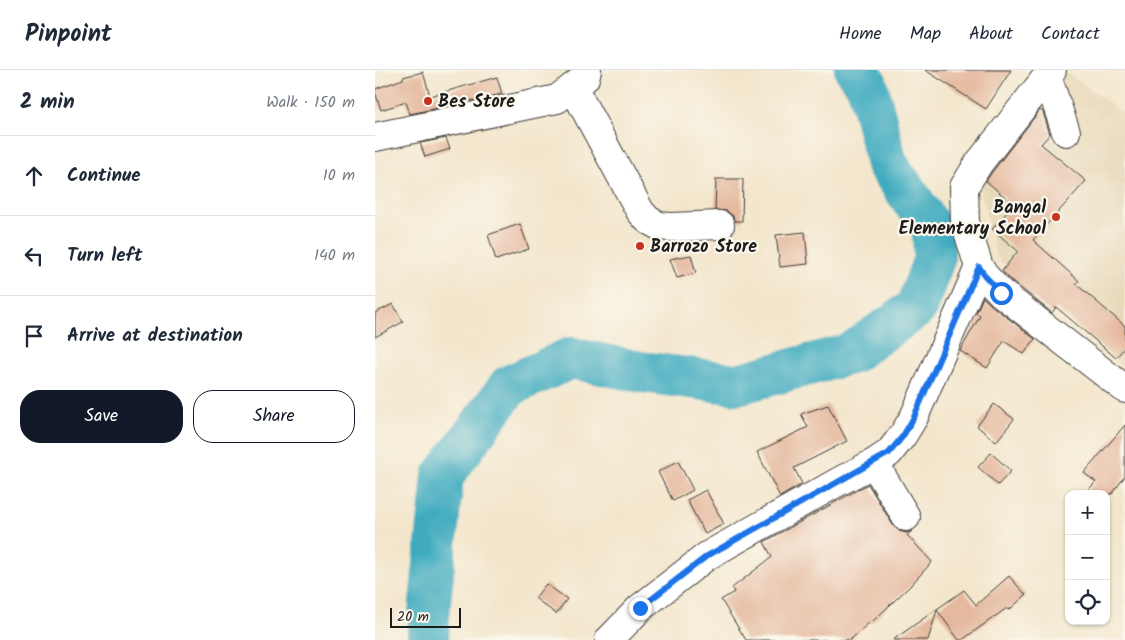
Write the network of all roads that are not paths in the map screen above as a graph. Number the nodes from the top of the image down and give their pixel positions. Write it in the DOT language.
graph roads {
  1 [pos="1049,73"];
  2 [pos="580,78"];
  3 [pos="1066,132"];
  4 [pos="375,137"];
  5 [pos="720,225"];
  6 [pos="979,267"];
  7 [pos="1125,389"];
  8 [pos="874,463"];
  9 [pos="907,517"];
  10 [pos="609,640"];
  1 -- 3 [label="street"];
  1 -- 6 [label="street"];
  2 -- 4 [label="street"];
  2 -- 5 [label="street"];
  6 -- 7 [label="street"];
  6 -- 8 [label="street"];
  8 -- 9 [label="street"];
  8 -- 10 [label="street"];
}
